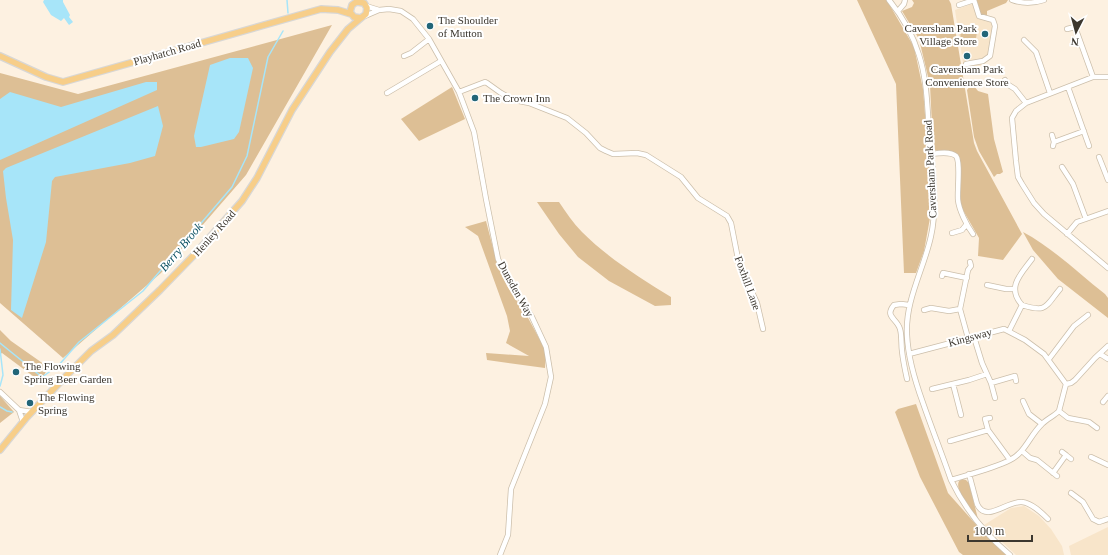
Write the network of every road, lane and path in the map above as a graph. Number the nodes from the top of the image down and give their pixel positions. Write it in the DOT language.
graph roads {
  1 [pos="889,0"];
  2 [pos="905,0"];
  3 [pos="974,0"];
  4 [pos="1012,0"];
  5 [pos="1044,0"];
  6 [pos="356,2"];
  7 [pos="366,4"];
  8 [pos="959,5"];
  9 [pos="338,10"];
  10 [pos="378,10"];
  11 [pos="898,11"];
  12 [pos="351,14"];
  13 [pos="363,17"];
  14 [pos="348,29"];
  15 [pos="1067,29"];
  16 [pos="429,39"];
  17 [pos="1024,40"];
  18 [pos="0,56"];
  19 [pos="404,56"];
  20 [pos="442,61"];
  21 [pos="966,64"];
  22 [pos="1093,77"];
  23 [pos="1108,77"];
  24 [pos="1005,80"];
  25 [pos="1068,87"];
  26 [pos="459,92"];
  27 [pos="388,93"];
  28 [pos="1050,93"];
  29 [pos="1026,103"];
  30 [pos="1084,131"];
  31 [pos="1052,135"];
  32 [pos="1089,146"];
  33 [pos="931,154"];
  34 [pos="1099,157"];
  35 [pos="1062,167"];
  36 [pos="1108,180"];
  37 [pos="1108,211"];
  38 [pos="1086,219"];
  39 [pos="966,225"];
  40 [pos="952,233"];
  41 [pos="973,234"];
  42 [pos="1067,234"];
  43 [pos="1030,260"];
  44 [pos="970,262"];
  45 [pos="1108,268"];
  46 [pos="943,274"];
  47 [pos="967,278"];
  48 [pos="991,284"];
  49 [pos="1014,289"];
  50 [pos="1060,289"];
  51 [pos="910,305"];
  52 [pos="1022,305"];
  53 [pos="960,309"];
  54 [pos="924,310"];
  55 [pos="1088,315"];
  56 [pos="763,329"];
  57 [pos="1009,331"];
  58 [pos="974,337"];
  59 [pos="968,338"];
  60 [pos="1108,346"];
  61 [pos="909,354"];
  62 [pos="1100,354"];
  63 [pos="1049,359"];
  64 [pos="1108,359"];
  65 [pos="987,374"];
  66 [pos="906,377"];
  67 [pos="1016,377"];
  68 [pos="991,383"];
  69 [pos="953,384"];
  70 [pos="1066,384"];
  71 [pos="932,388"];
  72 [pos="0,392"];
  73 [pos="1108,396"];
  74 [pos="995,398"];
  75 [pos="1103,402"];
  76 [pos="1025,404"];
  77 [pos="19,410"];
  78 [pos="1059,411"];
  79 [pos="32,412"];
  80 [pos="958,413"];
  81 [pos="987,418"];
  82 [pos="23,422"];
  83 [pos="1042,424"];
  84 [pos="1097,428"];
  85 [pos="988,430"];
  86 [pos="950,442"];
  87 [pos="0,450"];
  88 [pos="1022,451"];
  89 [pos="1094,457"];
  90 [pos="1071,459"];
  91 [pos="1010,460"];
  92 [pos="1108,465"];
  93 [pos="969,474"];
  94 [pos="951,480"];
  95 [pos="1074,494"];
  96 [pos="1046,516"];
  97 [pos="1108,519"];
  98 [pos="500,555"];
  99 [pos="1010,555"];
  1 -- 11 [label="street, Caversham Park Road"];
  2 -- 11 [label="street"];
  3 -- 8 [label="street"];
  3 -- 21 [label="street"];
  4 -- 5 [label="street"];
  6 -- 7 [label="main road"];
  6 -- 9 [label="main road, Playhatch Road"];
  6 -- 12 [label="main road"];
  7 -- 10 [label="street, Dunsden Way"];
  7 -- 13 [label="main road"];
  9 -- 12 [label="main road, Playhatch Road"];
  9 -- 18 [label="main road, Playhatch Road"];
  10 -- 13 [label="street, Dunsden Way"];
  10 -- 16 [label="street, Dunsden Way"];
  11 -- 33 [label="street, Caversham Park Road"];
  12 -- 13 [label="main road"];
  12 -- 14 [label="main road, Henley Road"];
  13 -- 14 [label="main road, Henley Road"];
  14 -- 79 [label="main road, Henley Road"];
  15 -- 22 [label="street"];
  16 -- 19 [label="street"];
  16 -- 20 [label="street, Dunsden Way"];
  17 -- 28 [label="street"];
  20 -- 26 [label="street, Dunsden Way"];
  20 -- 27 [label="street"];
  22 -- 23 [label="street"];
  22 -- 25 [label="street"];
  24 -- 29 [label="street"];
  25 -- 28 [label="street"];
  25 -- 30 [label="street"];
  26 -- 56 [label="street, Foxhill Lane"];
  26 -- 98 [label="street, Dunsden Way"];
  28 -- 29 [label="street"];
  29 -- 42 [label="street"];
  30 -- 31 [label="street"];
  30 -- 32 [label="street"];
  33 -- 39 [label="street"];
  33 -- 51 [label="street, Caversham Park Road"];
  34 -- 36 [label="street"];
  35 -- 38 [label="street"];
  37 -- 38 [label="street"];
  38 -- 42 [label="street"];
  39 -- 40 [label="street"];
  39 -- 41 [label="street"];
  42 -- 45 [label="street"];
  43 -- 49 [label="street"];
  44 -- 47 [label="street"];
  46 -- 47 [label="street"];
  47 -- 53 [label="street"];
  48 -- 49 [label="street"];
  49 -- 52 [label="street"];
  50 -- 52 [label="street"];
  51 -- 61 [label="street, Caversham Park Road"];
  51 -- 66 [label="street"];
  52 -- 57 [label="street"];
  53 -- 54 [label="street"];
  53 -- 59 [label="street"];
  55 -- 63 [label="street"];
  57 -- 58 [label="street, Kingsway"];
  57 -- 63 [label="street"];
  58 -- 59 [label="street, Kingsway"];
  58 -- 65 [label="street"];
  59 -- 61 [label="street, Kingsway"];
  60 -- 62 [label="street"];
  61 -- 94 [label="street, Caversham Park Road"];
  62 -- 64 [label="street"];
  62 -- 70 [label="street"];
  63 -- 70 [label="street"];
  65 -- 68 [label="street"];
  65 -- 69 [label="street"];
  67 -- 68 [label="street"];
  68 -- 74 [label="street"];
  69 -- 71 [label="street"];
  69 -- 80 [label="street"];
  70 -- 78 [label="street"];
  72 -- 77 [label="street"];
  73 -- 75 [label="street"];
  76 -- 83 [label="street"];
  77 -- 79 [label="street"];
  77 -- 82 [label="street"];
  78 -- 83 [label="street"];
  78 -- 84 [label="street"];
  79 -- 82 [label="main road, Henley Road"];
  81 -- 85 [label="street"];
  82 -- 87 [label="main road, Henley Road"];
  83 -- 88 [label="street"];
  85 -- 86 [label="street"];
  85 -- 91 [label="street"];
  88 -- 90 [label="street"];
  88 -- 91 [label="street"];
  89 -- 92 [label="street"];
  91 -- 93 [label="street"];
  93 -- 94 [label="street"];
  93 -- 96 [label="street"];
  94 -- 99 [label="street, Caversham Park Road"];
  95 -- 97 [label="street"];
}
